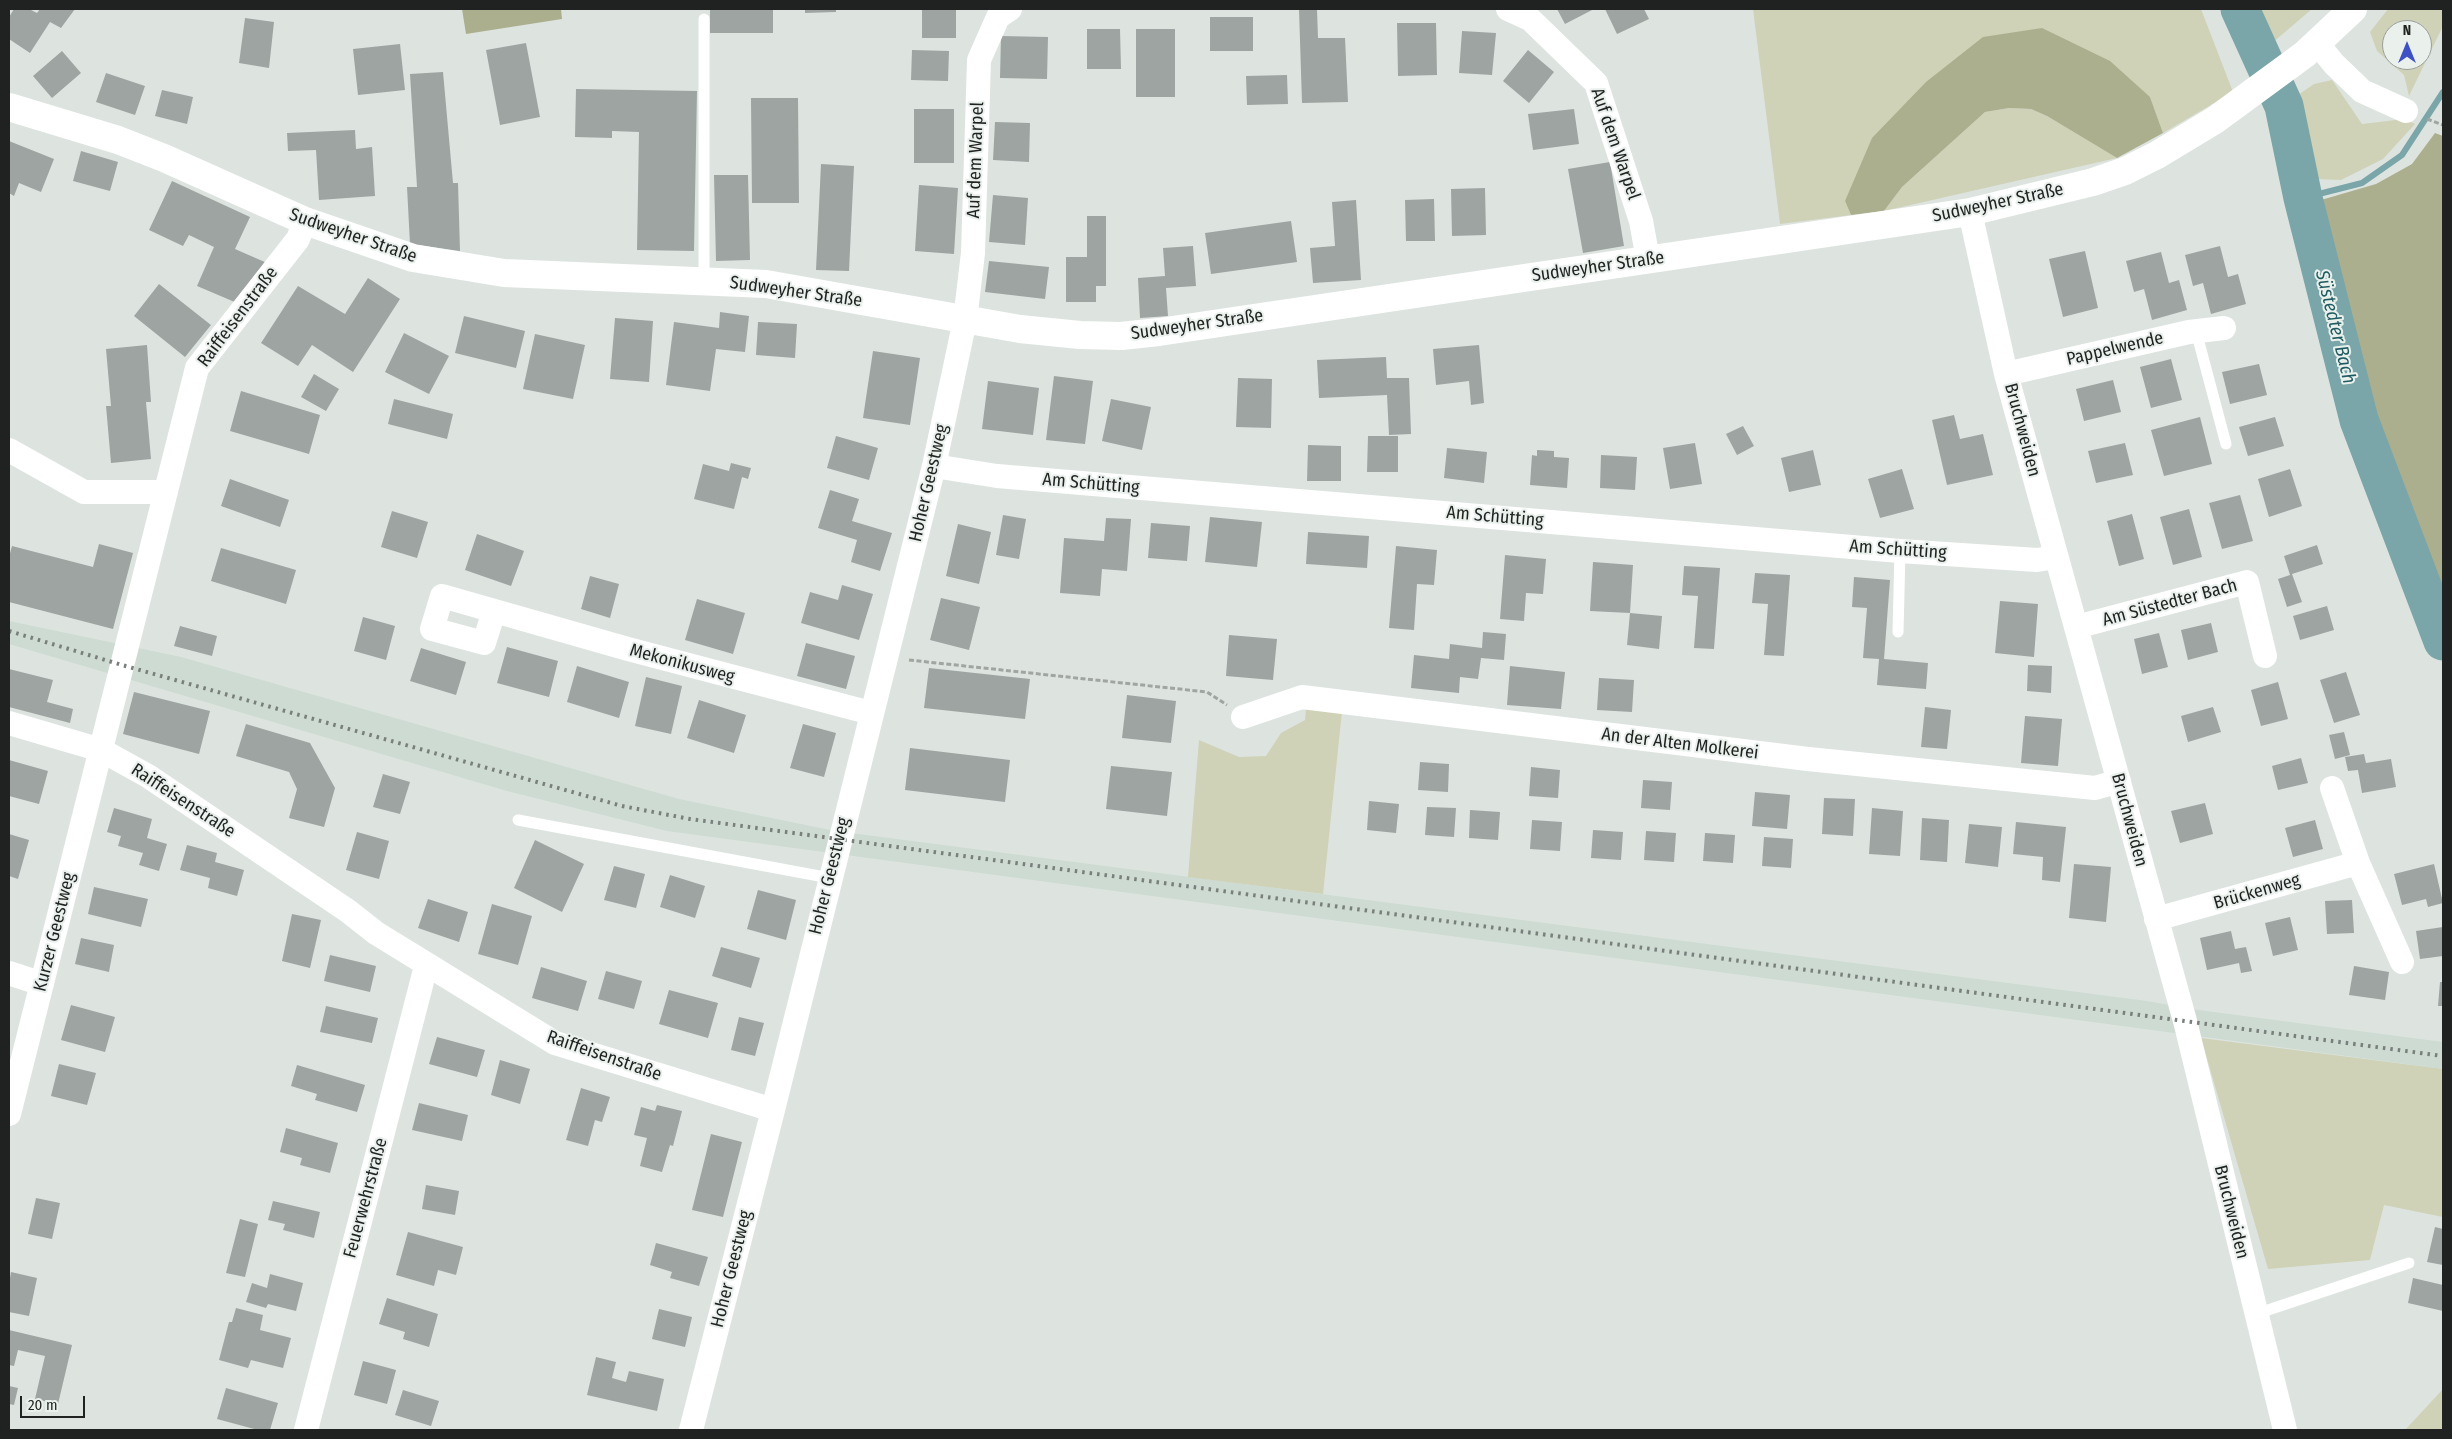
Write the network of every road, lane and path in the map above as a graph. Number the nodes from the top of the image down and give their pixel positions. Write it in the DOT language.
graph roads {
  1 [pos="1010,9"];
  2 [pos="1508,9"];
  3 [pos="2353,9"];
  4 [pos="704,19"];
  5 [pos="2311,49"];
  6 [pos="9,107"];
  7 [pos="2406,111"];
  8 [pos="1970,212"];
  9 [pos="305,221"];
  10 [pos="1648,260"];
  11 [pos="704,280"];
  12 [pos="965,320"];
  13 [pos="2224,328"];
  14 [pos="2196,331"];
  15 [pos="2006,374"];
  16 [pos="2226,444"];
  17 [pos="9,450"];
  18 [pos="934,466"];
  19 [pos="166,492"];
  20 [pos="1900,551"];
  21 [pos="2056,556"];
  22 [pos="494,611"];
  23 [pos="2076,627"];
  24 [pos="1898,632"];
  25 [pos="2265,656"];
  26 [pos="885,658"];
  27 [pos="871,713"];
  28 [pos="1244,716"];
  29 [pos="9,723"];
  30 [pos="101,750"];
  31 [pos="2119,781"];
  32 [pos="2332,788"];
  33 [pos="518,820"];
  34 [pos="2358,863"];
  35 [pos="830,878"];
  36 [pos="2156,919"];
  37 [pos="2402,962"];
  38 [pos="426,966"];
  39 [pos="9,973"];
  40 [pos="42,984"];
  41 [pos="774,1110"];
  42 [pos="9,1114"];
  43 [pos="2410,1262"];
  44 [pos="2256,1314"];
  45 [pos="306,1430"];
  46 [pos="691,1430"];
  47 [pos="2285,1430"];
  1 -- 12 [label="street, Auf dem Warpel"];
  2 -- 10 [label="street, Auf dem Warpel"];
  3 -- 5 [label="street, Sudweyher Straße"];
  4 -- 11 [label="lane"];
  5 -- 7 [label="street"];
  5 -- 8 [label="street, Sudweyher Straße"];
  6 -- 9 [label="street, Sudweyher Straße"];
  8 -- 10 [label="street, Sudweyher Straße"];
  8 -- 15 [label="street, Bruchweiden"];
  9 -- 11 [label="street, Sudweyher Straße"];
  9 -- 19 [label="street, Raiffeisenstraße"];
  10 -- 12 [label="street, Sudweyher Straße"];
  11 -- 12 [label="street, Sudweyher Straße"];
  12 -- 18 [label="street, Hoher Geestweg"];
  13 -- 14 [label="street, Pappelwende"];
  14 -- 15 [label="street, Pappelwende"];
  14 -- 16 [label="lane"];
  15 -- 21 [label="street, Bruchweiden"];
  17 -- 19 [label="street"];
  18 -- 20 [label="street, Am Schütting"];
  18 -- 26 [label="street, Hoher Geestweg"];
  19 -- 30 [label="street, Raiffeisenstraße"];
  20 -- 21 [label="street, Am Schütting"];
  20 -- 24 [label="lane"];
  21 -- 23 [label="street, Bruchweiden"];
  22 -- 27 [label="street, Mekonikusweg"];
  23 -- 25 [label="street, Am Süstedter Bach"];
  23 -- 31 [label="street, Bruchweiden"];
  26 -- 27 [label="street, Hoher Geestweg"];
  26 -- 28 [label="path"];
  27 -- 35 [label="street, Hoher Geestweg"];
  28 -- 31 [label="street, An der Alten Molkerei"];
  29 -- 30 [label="street"];
  30 -- 38 [label="street, Raiffeisenstraße"];
  30 -- 40 [label="street, Kurzer Geestweg"];
  31 -- 36 [label="street, Bruchweiden"];
  32 -- 34 [label="street"];
  33 -- 35 [label="lane"];
  34 -- 36 [label="street, Brückenweg"];
  34 -- 37 [label="street"];
  35 -- 41 [label="street, Hoher Geestweg"];
  36 -- 44 [label="street, Bruchweiden"];
  38 -- 41 [label="street, Raiffeisenstraße"];
  38 -- 45 [label="street, Feuerwehrstraße"];
  39 -- 40 [label="street"];
  40 -- 42 [label="street, Kurzer Geestweg"];
  41 -- 46 [label="street, Hoher Geestweg"];
  43 -- 44 [label="lane"];
  44 -- 47 [label="street, Bruchweiden"];
}
